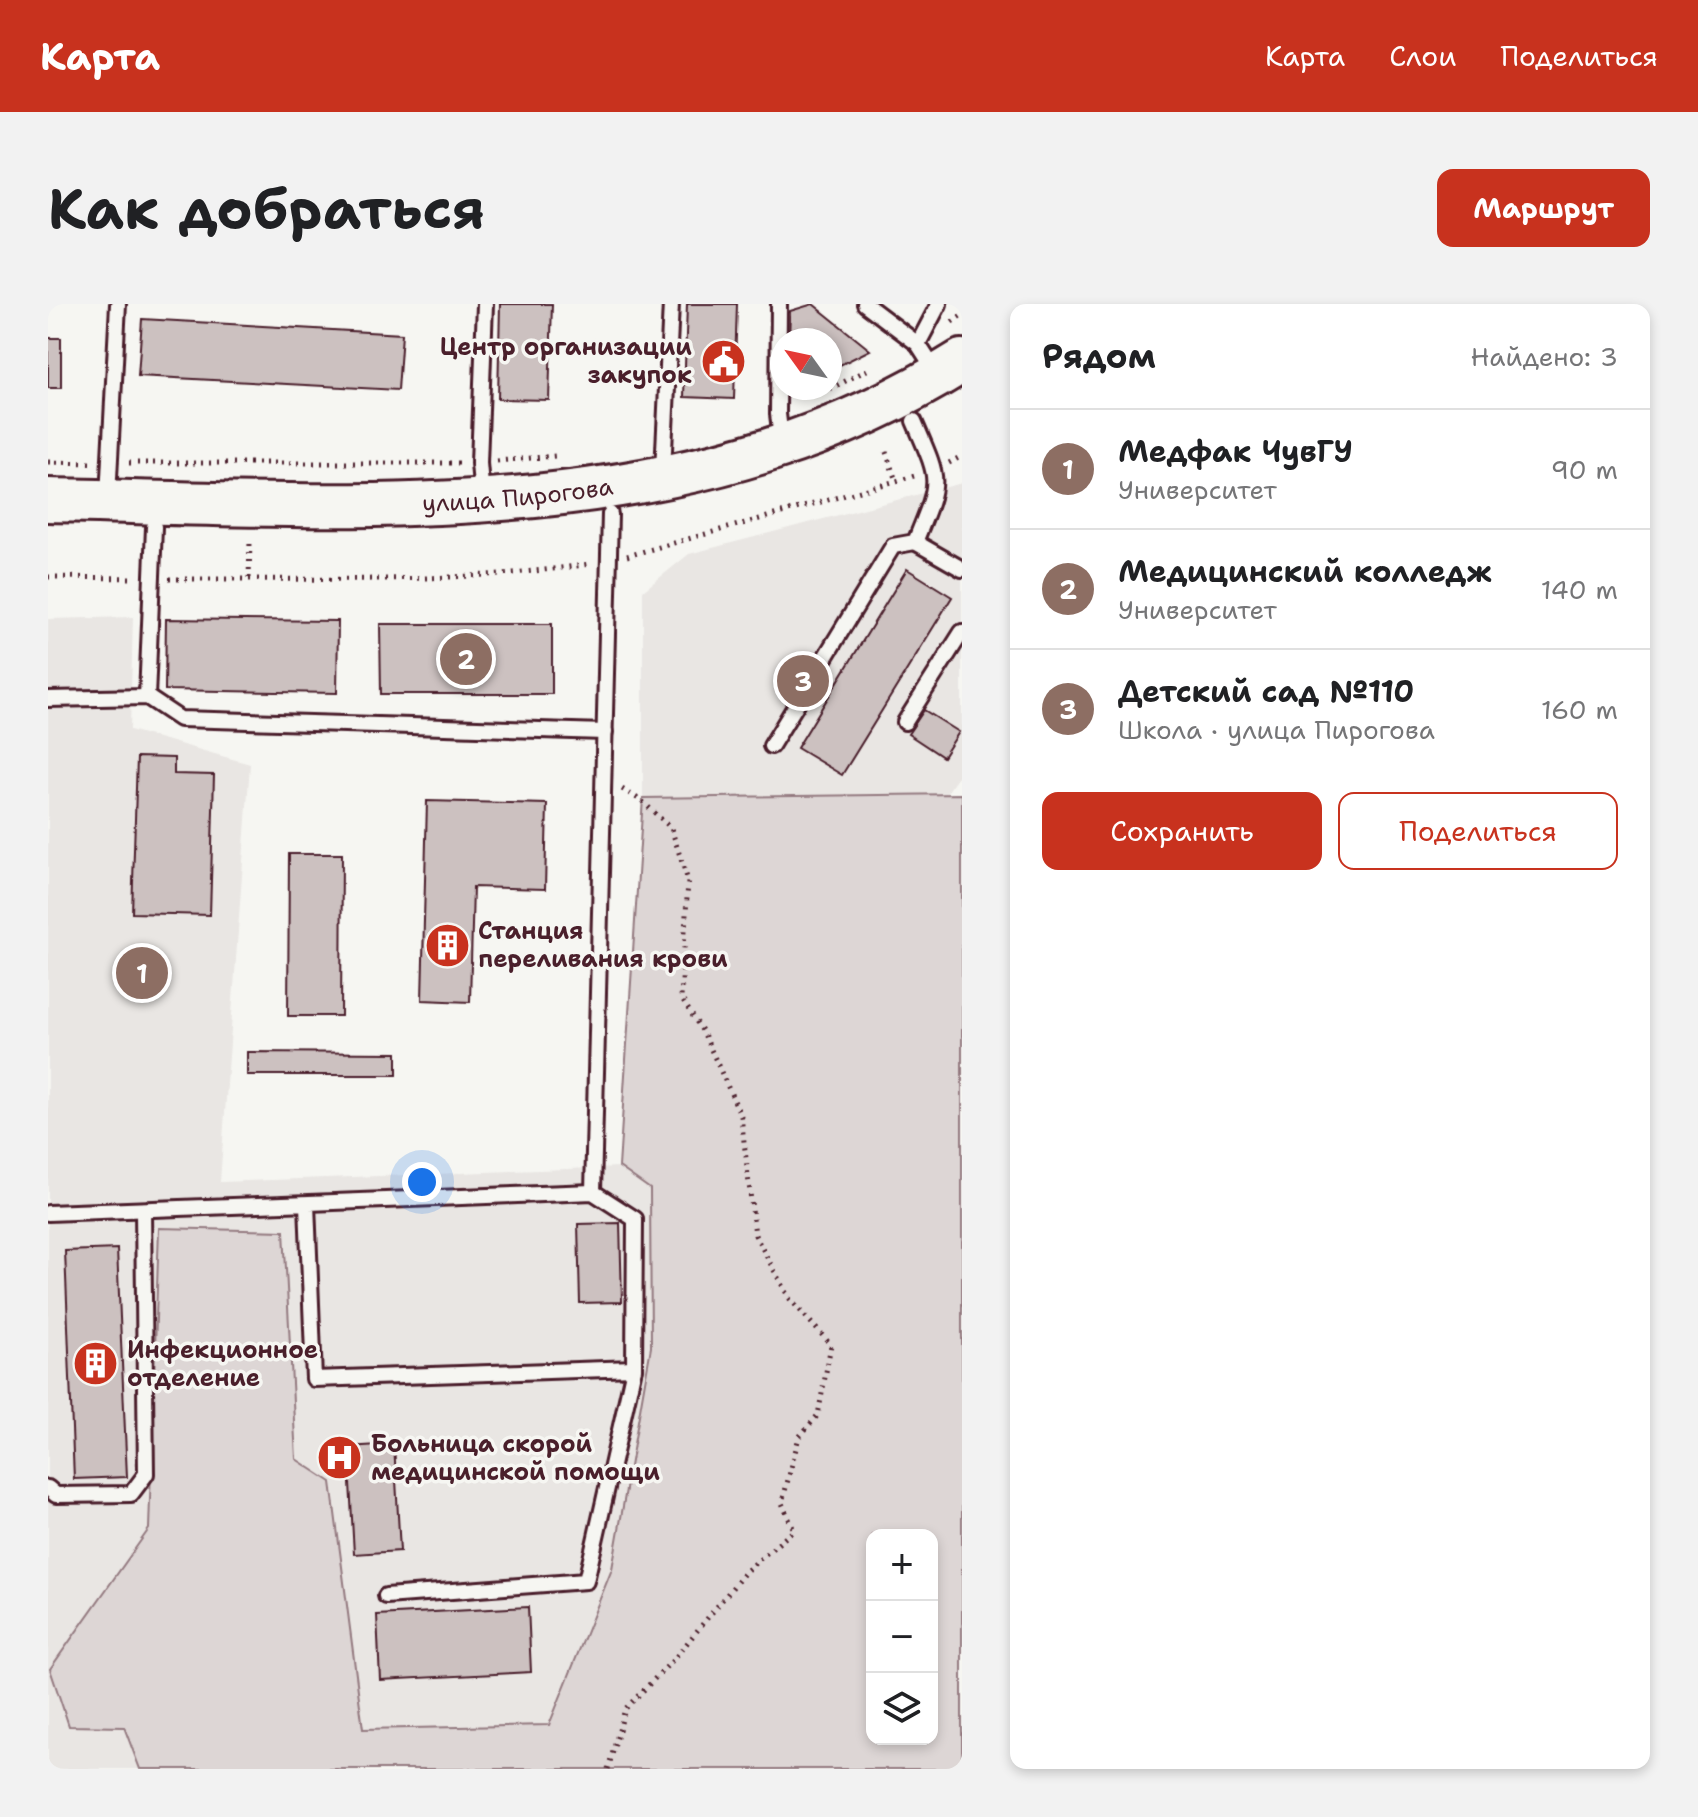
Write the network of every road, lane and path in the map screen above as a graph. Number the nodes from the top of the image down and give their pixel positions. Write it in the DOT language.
graph roads {
  1 [pos="118,304"];
  2 [pos="485,304"];
  3 [pos="671,304"];
  4 [pos="779,304"];
  5 [pos="865,304"];
  6 [pos="939,304"];
  7 [pos="962,315"];
  8 [pos="869,369"];
  9 [pos="933,382"];
  10 [pos="784,444"];
  11 [pos="886,452"];
  12 [pos="570,455"];
  13 [pos="962,456"];
  14 [pos="48,462"];
  15 [pos="935,471"];
  16 [pos="896,481"];
  17 [pos="666,492"];
  18 [pos="108,497"];
  19 [pos="482,497"];
  20 [pos="48,500"];
  21 [pos="610,501"];
  22 [pos="154,515"];
  23 [pos="48,526"];
  24 [pos="250,542"];
  25 [pos="915,542"];
  26 [pos="611,561"];
  27 [pos="962,569"];
  28 [pos="48,577"];
  29 [pos="249,578"];
  30 [pos="152,579"];
  31 [pos="962,632"];
  32 [pos="147,697"];
  33 [pos="48,699"];
  34 [pos="905,722"];
  35 [pos="605,732"];
  36 [pos="771,746"];
  37 [pos="604,779"];
  38 [pos="593,1192"];
  39 [pos="307,1204"];
  40 [pos="143,1210"];
  41 [pos="48,1213"];
  42 [pos="634,1368"];
  43 [pos="48,1488"];
  44 [pos="386,1596"];
  45 [pos="608,1769"];
  1 -- 18 [label="lane"];
  2 -- 19 [label="lane"];
  3 -- 17 [label="lane"];
  4 -- 10 [label="lane"];
  5 -- 9 [label="lane"];
  6 -- 9 [label="lane"];
  7 -- 9 [label="path"];
  8 -- 10 [label="path"];
  9 -- 10 [label="main road, улица Пирогова"];
  9 -- 15 [label="lane"];
  10 -- 17 [label="main road, улица Пирогова"];
  11 -- 16 [label="path"];
  12 -- 19 [label="path"];
  13 -- 15 [label="path"];
  14 -- 18 [label="path"];
  15 -- 16 [label="path"];
  15 -- 25 [label="lane"];
  16 -- 26 [label="path"];
  17 -- 21 [label="main road, улица Пирогова"];
  18 -- 19 [label="path"];
  18 -- 20 [label="main road, улица Пирогова"];
  18 -- 22 [label="main road, улица Пирогова"];
  18 -- 23 [label="main road, улица Пирогова"];
  19 -- 21 [label="main road, улица Пирогова"];
  19 -- 22 [label="main road, улица Пирогова"];
  21 -- 26 [label="lane"];
  22 -- 30 [label="lane"];
  24 -- 29 [label="path"];
  25 -- 27 [label="lane"];
  25 -- 36 [label="lane"];
  26 -- 29 [label="path"];
  26 -- 35 [label="lane"];
  28 -- 30 [label="path"];
  29 -- 30 [label="path"];
  30 -- 32 [label="lane"];
  31 -- 34 [label="lane"];
  32 -- 33 [label="lane"];
  32 -- 35 [label="lane"];
  35 -- 37 [label="lane"];
  37 -- 38 [label="lane"];
  37 -- 45 [label="path"];
  38 -- 39 [label="lane"];
  38 -- 42 [label="lane"];
  39 -- 40 [label="lane"];
  39 -- 42 [label="lane"];
  40 -- 41 [label="lane"];
  40 -- 43 [label="lane"];
  42 -- 44 [label="lane"];
}
